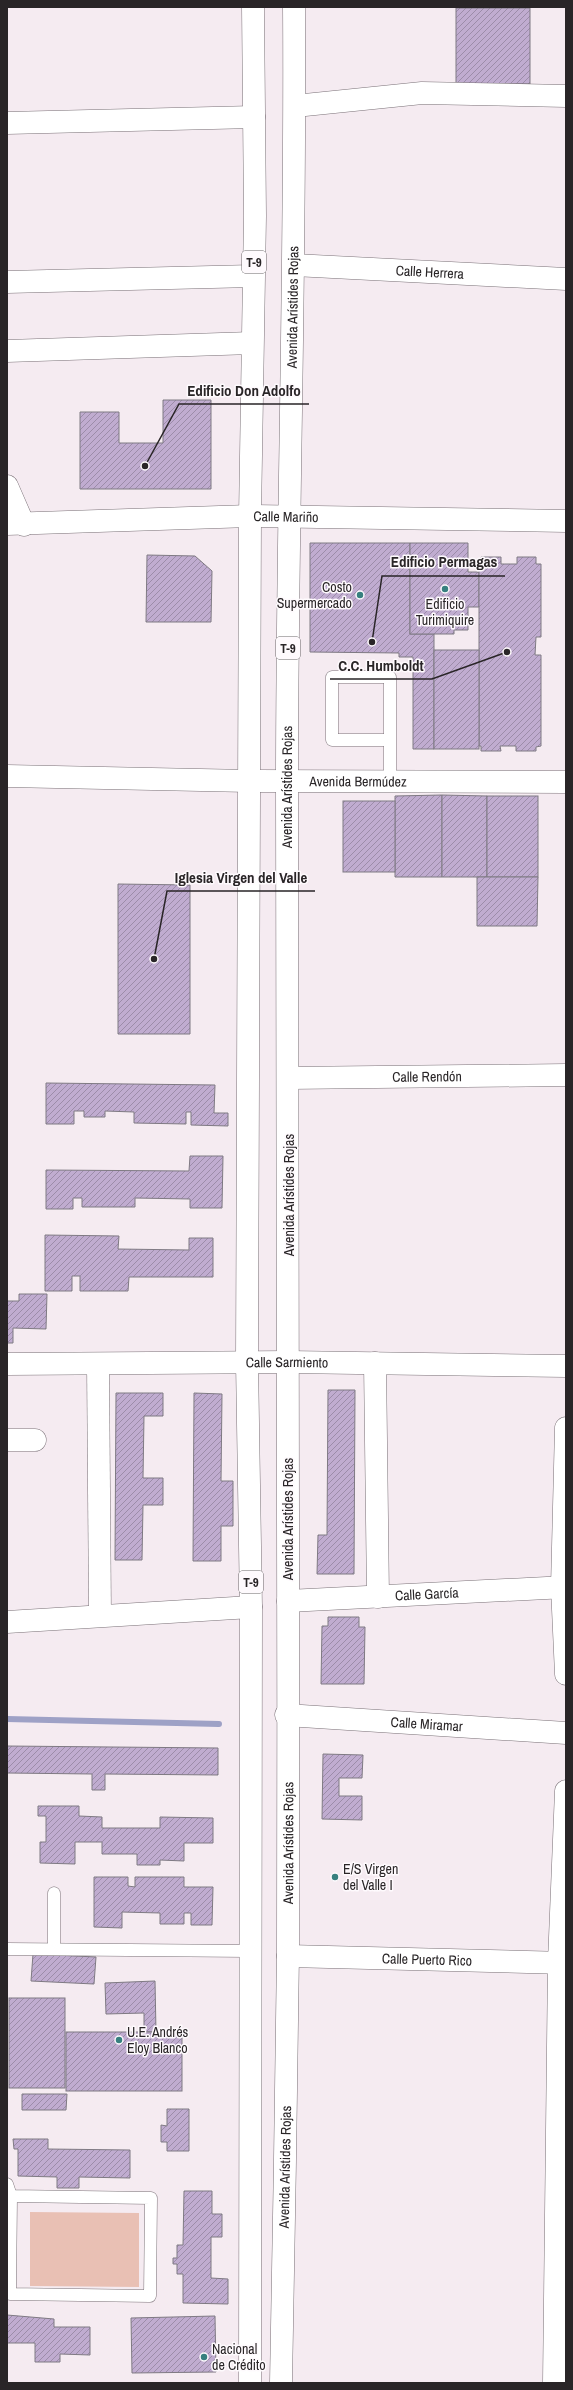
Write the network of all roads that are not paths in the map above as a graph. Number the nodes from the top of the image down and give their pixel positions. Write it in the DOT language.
graph roads {
  1 [pos="253,7"];
  2 [pos="294,7"];
  3 [pos="566,96"];
  4 [pos="295,106"];
  5 [pos="254,118"];
  6 [pos="7,122"];
  7 [pos="294,265"];
  8 [pos="254,276"];
  9 [pos="566,279"];
  10 [pos="7,282"];
  11 [pos="252,343"];
  12 [pos="7,351"];
  13 [pos="7,486"];
  14 [pos="250,516"];
  15 [pos="288,516"];
  16 [pos="566,521"];
  17 [pos="16,524"];
  18 [pos="390,740"];
  19 [pos="7,776"];
  20 [pos="249,781"];
  21 [pos="287,781"];
  22 [pos="390,781"];
  23 [pos="566,782"];
  24 [pos="566,1075"];
  25 [pos="288,1078"];
  26 [pos="247,1362"];
  27 [pos="289,1362"];
  28 [pos="376,1363"];
  29 [pos="7,1364"];
  30 [pos="98,1364"];
  31 [pos="566,1366"];
  32 [pos="566,1428"];
  33 [pos="7,1440"];
  34 [pos="35,1440"];
  35 [pos="564,1587"];
  36 [pos="378,1596"];
  37 [pos="288,1601"];
  38 [pos="251,1607"];
  39 [pos="100,1615"];
  40 [pos="7,1622"];
  41 [pos="566,1674"];
  42 [pos="286,1715"];
  43 [pos="566,1734"];
  44 [pos="566,1791"];
  45 [pos="54,1894"];
  46 [pos="7,1949"];
  47 [pos="54,1949"];
  48 [pos="250,1951"];
  49 [pos="288,1956"];
  50 [pos="562,1963"];
  51 [pos="7,2184"];
  52 [pos="11,2196"];
  53 [pos="250,2383"];
  54 [pos="281,2383"];
  55 [pos="554,2383"];
  1 -- 5 [label="street, T-9"];
  2 -- 4 [label="street, Avenida Arístides Rojas / T-9"];
  3 -- 4 [label="street"];
  4 -- 7 [label="street, Avenida Arístides Rojas / T-9"];
  5 -- 6 [label="street"];
  5 -- 8 [label="street, T-9"];
  7 -- 9 [label="street, Calle Herrera"];
  7 -- 15 [label="street, Avenida Arístides Rojas / T-9"];
  8 -- 10 [label="street"];
  8 -- 11 [label="street, T-9"];
  11 -- 12 [label="street"];
  11 -- 14 [label="street, T-9"];
  13 -- 17 [label="street"];
  14 -- 15 [label="street, Calle Mariño"];
  14 -- 17 [label="street, Calle Mariño"];
  14 -- 20 [label="street, T-9"];
  15 -- 16 [label="street, Calle Mariño"];
  15 -- 21 [label="street, Avenida Arístides Rojas / T-9"];
  18 -- 18 [label="lane"];
  18 -- 22 [label="lane"];
  19 -- 20 [label="street, Avenida Bermúdez"];
  20 -- 21 [label="street, Avenida Bermúdez"];
  20 -- 26 [label="street, T-9"];
  21 -- 22 [label="street, Avenida Bermúdez"];
  21 -- 25 [label="street, Avenida Arístides Rojas / T-9"];
  22 -- 23 [label="street, Avenida Bermúdez"];
  24 -- 25 [label="street, Calle Rendón"];
  25 -- 27 [label="street, Avenida Arístides Rojas / T-9"];
  26 -- 27 [label="street, Calle Sarmiento"];
  26 -- 30 [label="street, Calle Sarmiento"];
  26 -- 38 [label="street, T-9"];
  27 -- 28 [label="street, Calle Sarmiento"];
  27 -- 37 [label="street, Avenida Arístides Rojas / T-9"];
  28 -- 31 [label="street, Calle Sarmiento"];
  28 -- 36 [label="street"];
  29 -- 30 [label="street, Calle Sarmiento"];
  30 -- 39 [label="street"];
  32 -- 35 [label="street"];
  33 -- 34 [label="street"];
  35 -- 36 [label="street, Calle García"];
  35 -- 41 [label="street"];
  36 -- 37 [label="street, Calle García"];
  37 -- 42 [label="street, Avenida Arístides Rojas / T-9"];
  38 -- 39 [label="street"];
  38 -- 48 [label="street, T-9"];
  39 -- 40 [label="street"];
  42 -- 43 [label="street, Calle Miramar"];
  42 -- 49 [label="street, Avenida Arístides Rojas / T-9"];
  44 -- 50 [label="street"];
  45 -- 47 [label="lane"];
  46 -- 47 [label="lane"];
  47 -- 48 [label="lane"];
  48 -- 53 [label="street, T-9"];
  49 -- 50 [label="street, Calle Puerto Rico"];
  49 -- 54 [label="street, Avenida Arístides Rojas / T-9"];
  50 -- 55 [label="street"];
  51 -- 52 [label="lane"];
  52 -- 52 [label="lane"];
}
